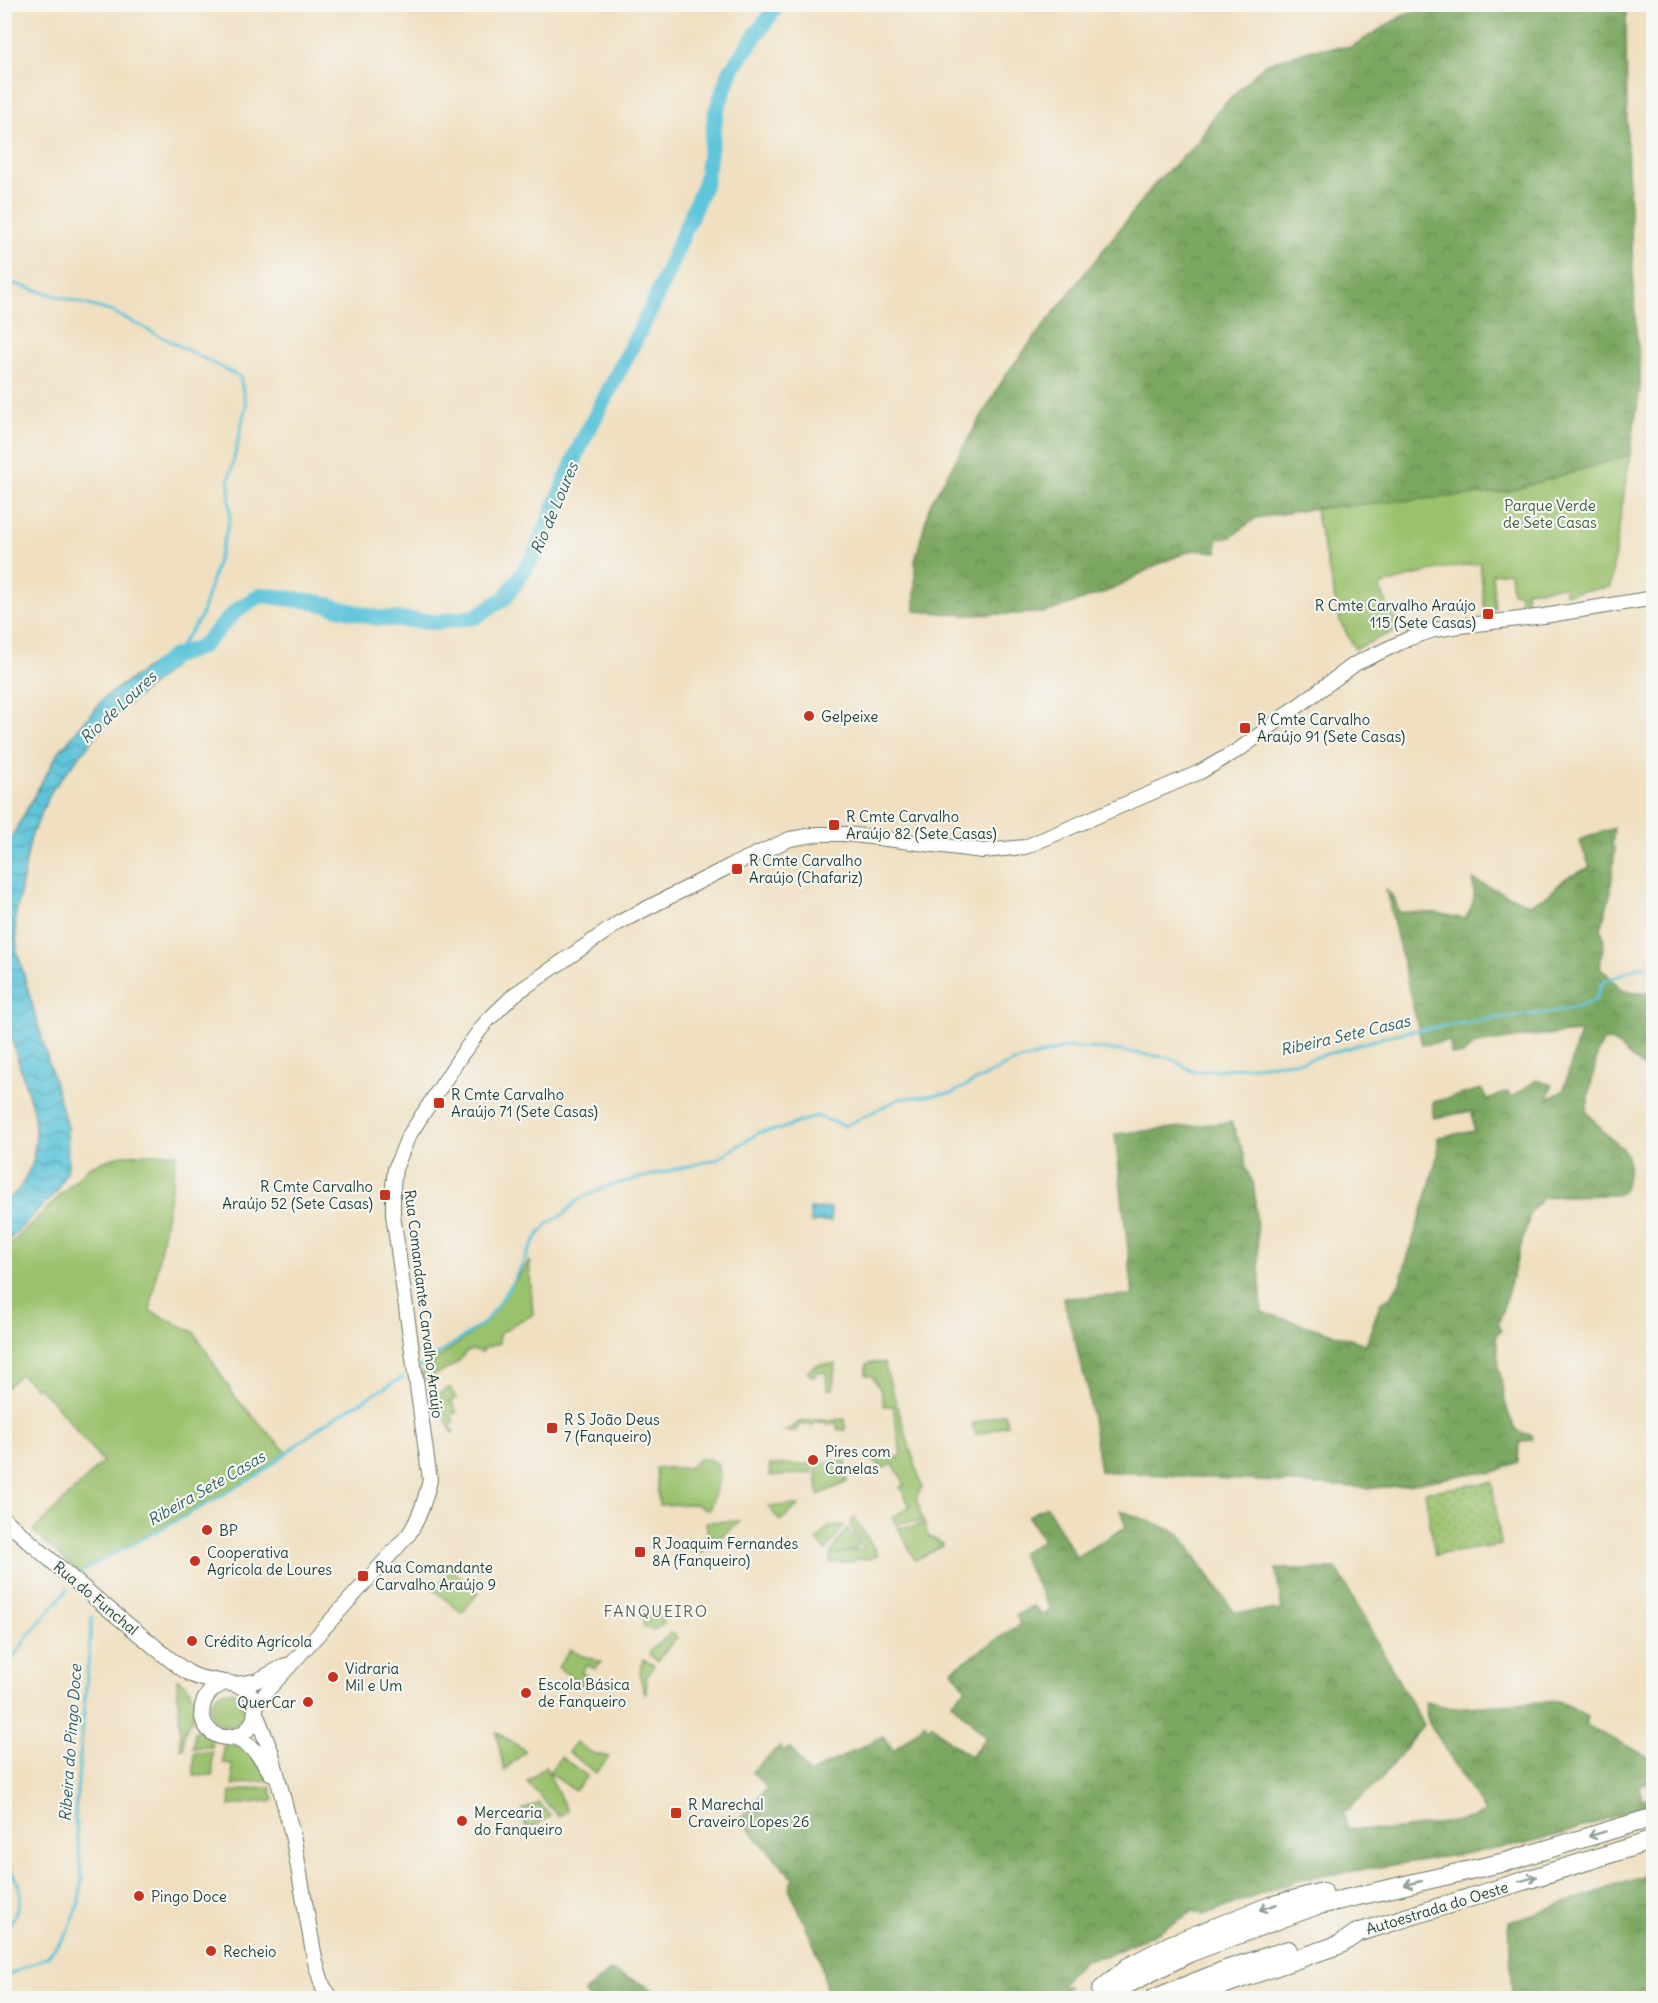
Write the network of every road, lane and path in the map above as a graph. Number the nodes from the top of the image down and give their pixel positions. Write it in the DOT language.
graph roads {
  1 [pos="1653,598"];
  2 [pos="4,1519"];
  3 [pos="294,1661"];
  4 [pos="191,1675"];
  5 [pos="229,1684"];
  6 [pos="202,1703"];
  7 [pos="255,1710"];
  8 [pos="233,1737"];
  9 [pos="280,1794"];
  10 [pos="1653,1817"];
  11 [pos="1653,1840"];
  12 [pos="1366,1894"];
  13 [pos="1358,1933"];
  14 [pos="331,1998"];
  15 [pos="1092,1998"];
  16 [pos="1100,1998"];
  17 [pos="1155,1998"];
  18 [pos="1191,1998"];
  1 -- 3 [label="main road, Rua Comandante Carvalho Araújo"];
  2 -- 4 [label="main road, Rua do Funchal"];
  3 -- 5 [label="main road"];
  3 -- 7 [label="main road, Rua Comandante Carvalho Araújo"];
  4 -- 5 [label="main road, Rua do Funchal"];
  4 -- 6 [label="main road"];
  5 -- 6 [label="main road"];
  5 -- 7 [label="main road"];
  6 -- 8 [label="main road"];
  7 -- 8 [label="main road"];
  7 -- 9 [label="main road"];
  8 -- 9 [label="main road"];
  9 -- 14 [label="main road"];
  10 -- 12 [label="highway, Autoestrada do Oeste, one-way"];
  13 -- 11 [label="highway, Autoestrada do Oeste, one-way"];
  12 -- 15 [label="highway, Autoestrada do Oeste, one-way"];
  12 -- 16 [label="highway, Autoestrada do Oeste"];
  13 -- 17 [label="highway"];
  13 -- 18 [label="highway, Autoestrada do Oeste"];
}
